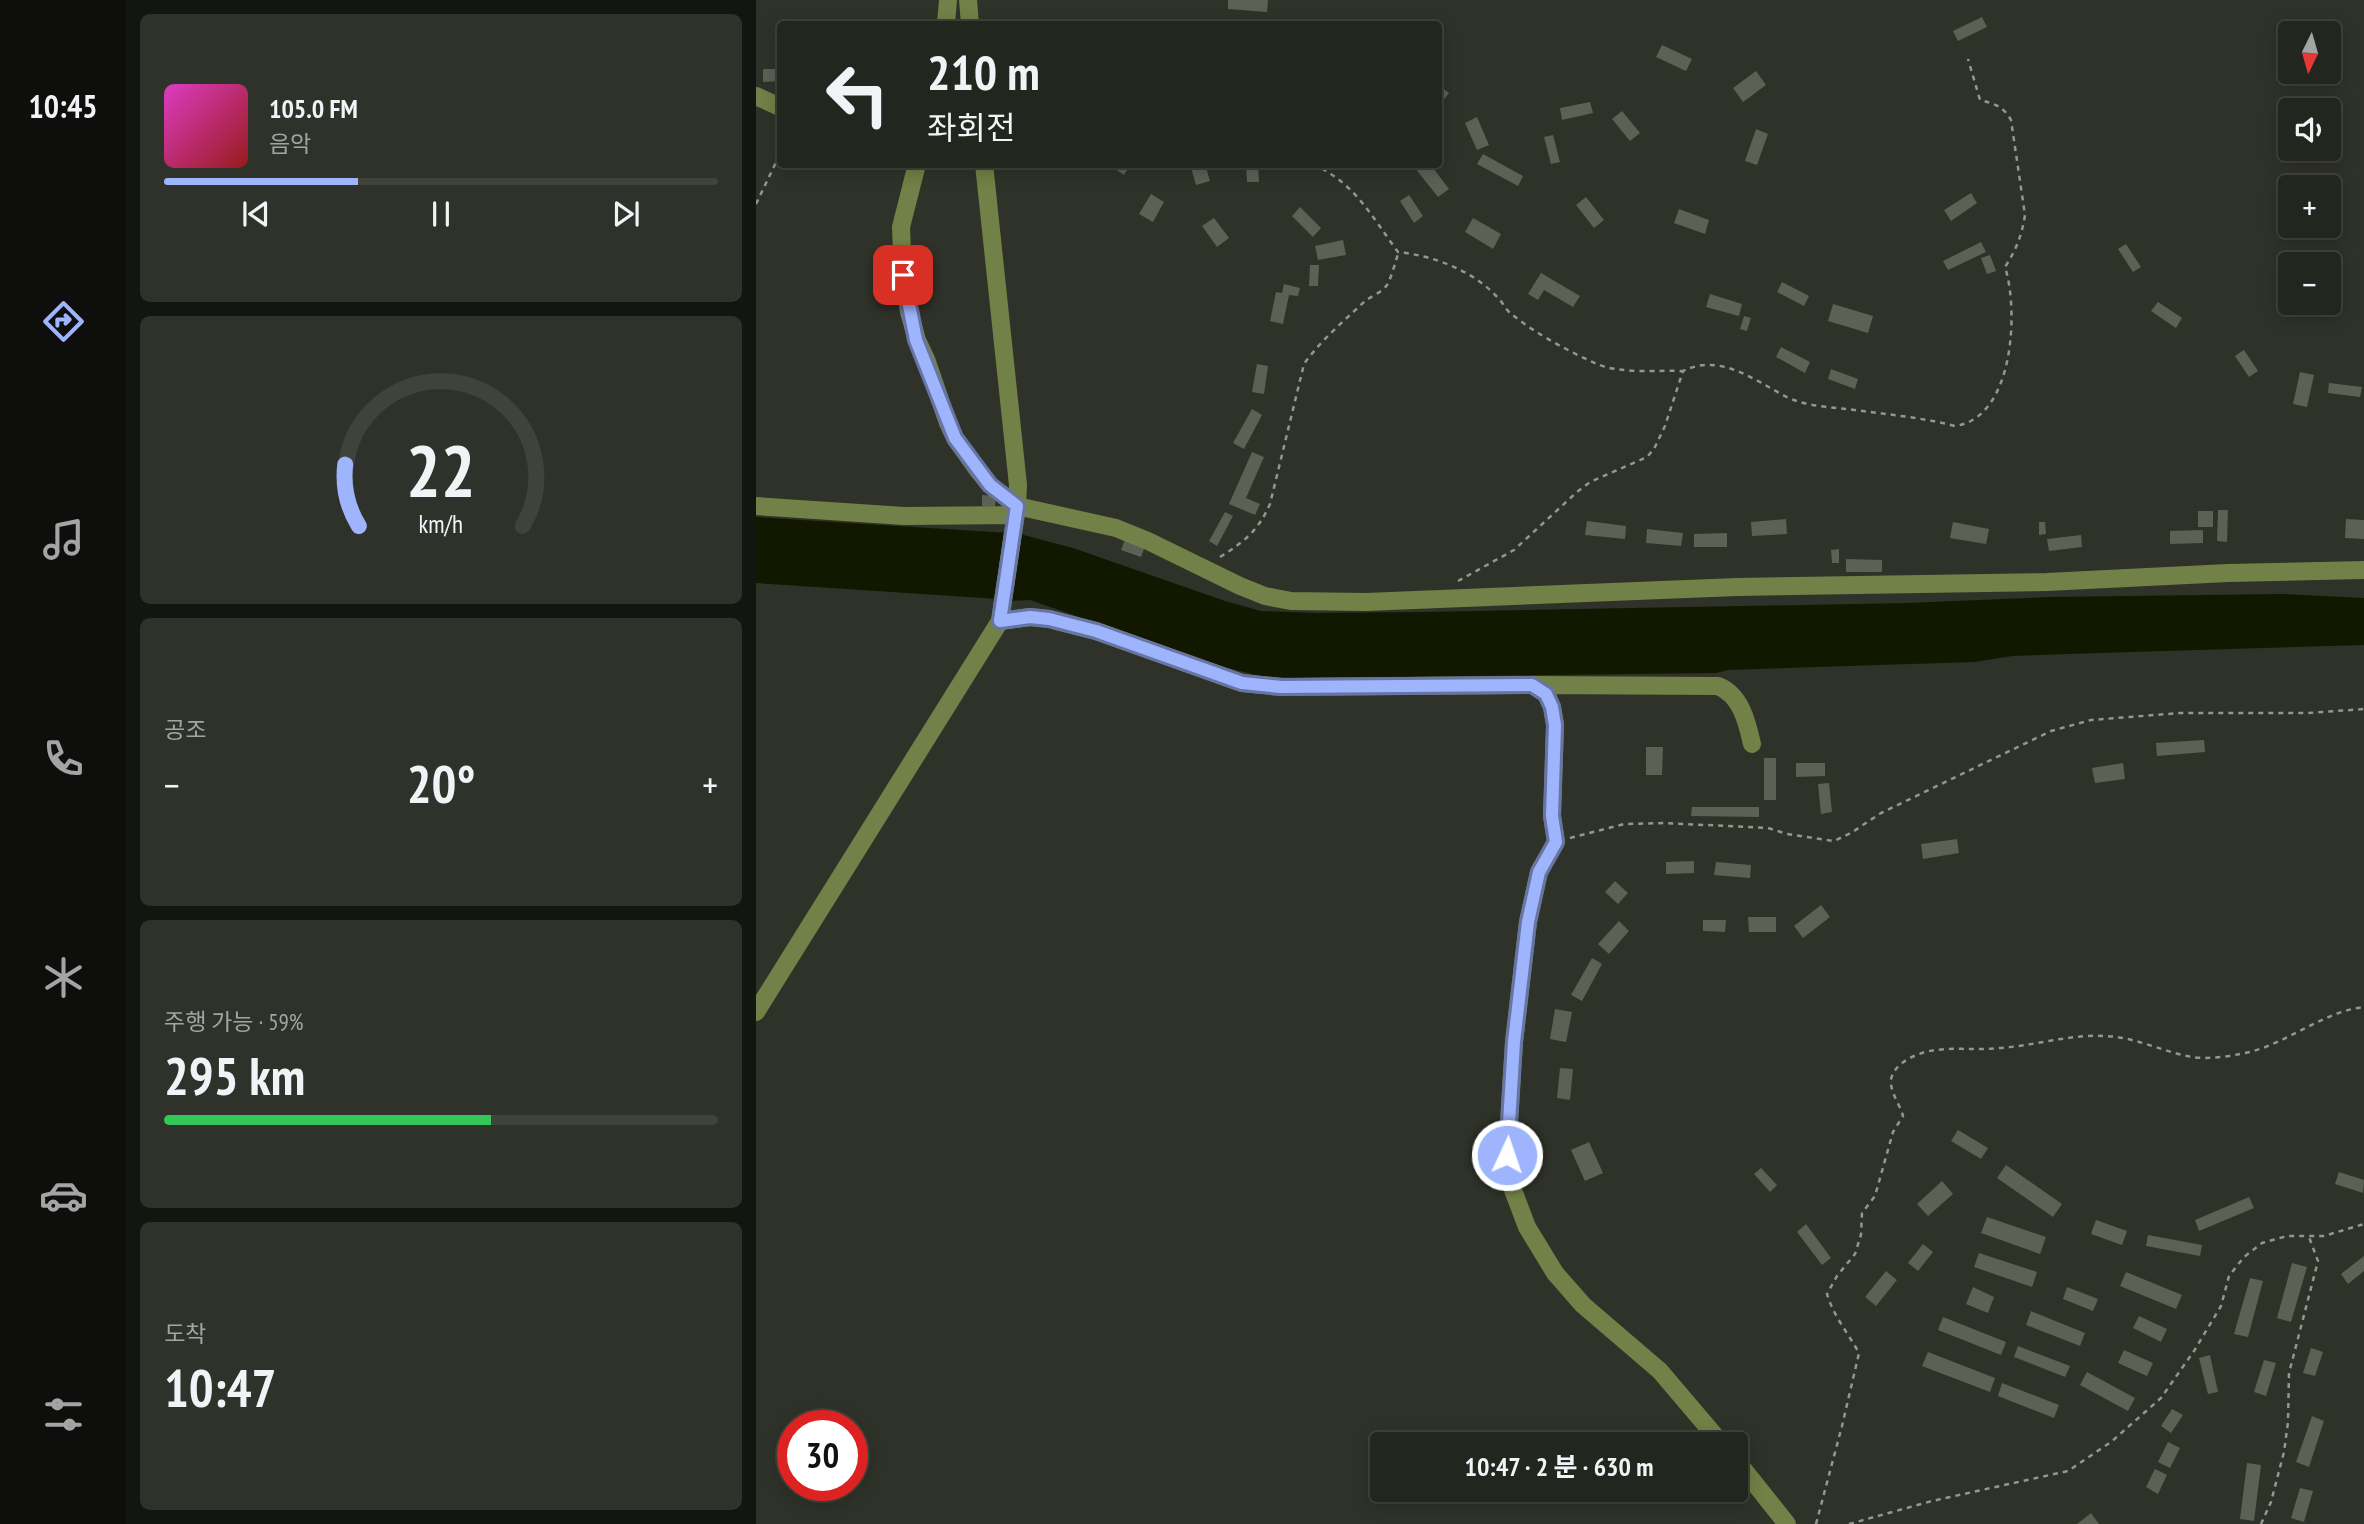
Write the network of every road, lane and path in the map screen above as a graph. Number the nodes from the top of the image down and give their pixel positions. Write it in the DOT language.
graph roads {
  1 [pos="948,0"];
  2 [pos="968,0"];
  3 [pos="946,21"];
  4 [pos="970,21"];
  5 [pos="1968,59"];
  6 [pos="756,96"];
  7 [pos="777,106"];
  8 [pos="777,160"];
  9 [pos="916,168"];
  10 [pos="984,168"];
  11 [pos="1322,168"];
  12 [pos="756,204"];
  13 [pos="1398,252"];
  14 [pos="1683,371"];
  15 [pos="756,506"];
  16 [pos="1016,511"];
  17 [pos="1202,568"];
  18 [pos="2364,570"];
  19 [pos="1437,598"];
  20 [pos="1001,612"];
  21 [pos="1532,685"];
  22 [pos="2364,709"];
  23 [pos="1752,744"];
  24 [pos="1556,842"];
  25 [pos="2364,1007"];
  26 [pos="756,1012"];
  27 [pos="2364,1224"];
  28 [pos="2309,1237"];
  29 [pos="1712,1432"];
  30 [pos="1748,1475"];
  31 [pos="1787,1524"];
  32 [pos="1816,1524"];
  33 [pos="1849,1524"];
  34 [pos="2262,1524"];
  1 -- 3 [label="street"];
  2 -- 4 [label="street"];
  5 -- 14 [label="path"];
  6 -- 7 [label="street"];
  8 -- 12 [label="path"];
  9 -- 16 [label="street"];
  10 -- 16 [label="street"];
  11 -- 13 [label="path"];
  13 -- 14 [label="path"];
  13 -- 17 [label="path"];
  14 -- 19 [label="path"];
  15 -- 16 [label="street"];
  16 -- 17 [label="street"];
  16 -- 20 [label="street"];
  17 -- 19 [label="street"];
  18 -- 19 [label="street"];
  20 -- 21 [label="street"];
  20 -- 26 [label="street"];
  21 -- 23 [label="street"];
  21 -- 24 [label="street"];
  22 -- 24 [label="path"];
  24 -- 29 [label="street"];
  25 -- 32 [label="path"];
  27 -- 28 [label="path"];
  28 -- 33 [label="path"];
  28 -- 34 [label="path"];
  30 -- 31 [label="street"];
}
